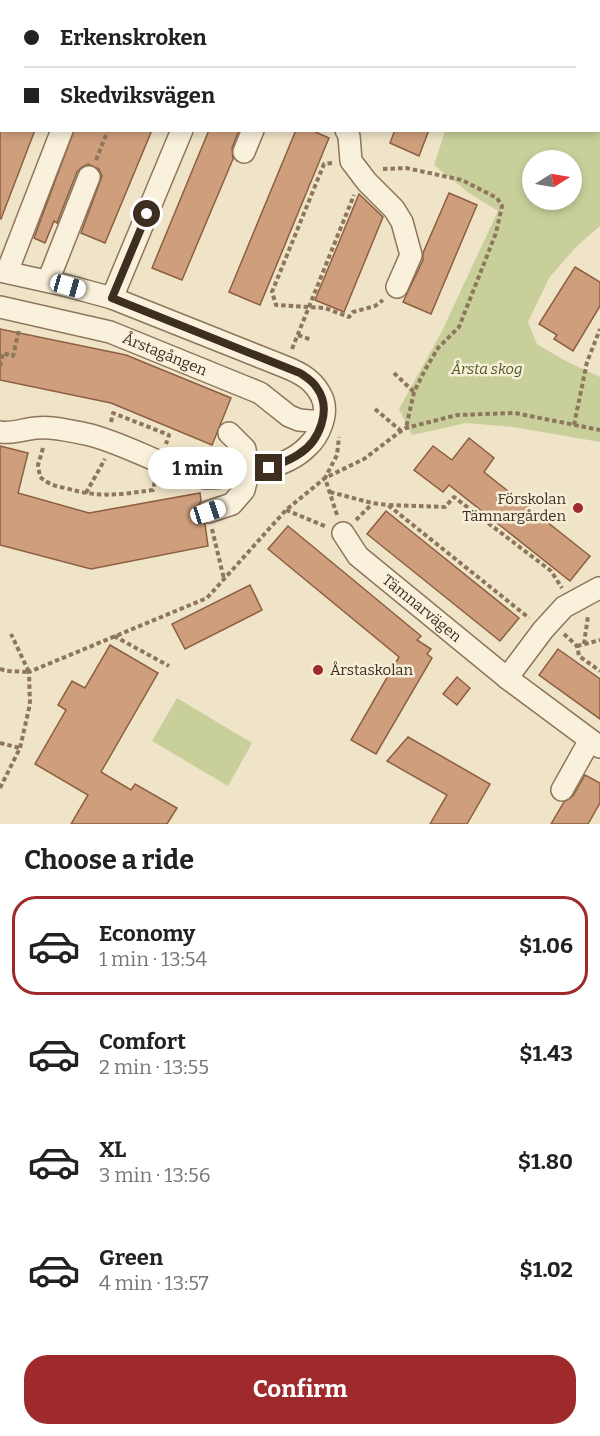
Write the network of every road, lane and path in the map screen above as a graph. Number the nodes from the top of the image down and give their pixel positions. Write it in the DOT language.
graph roads {
  1 [pos="61,132"];
  2 [pos="107,132"];
  3 [pos="181,132"];
  4 [pos="252,132"];
  5 [pos="347,132"];
  6 [pos="244,153"];
  7 [pos="351,161"];
  8 [pos="378,169"];
  9 [pos="89,177"];
  10 [pos="4,272"];
  11 [pos="48,281"];
  12 [pos="397,287"];
  13 [pos="112,298"];
  14 [pos="0,307"];
  15 [pos="308,307"];
  16 [pos="600,328"];
  17 [pos="19,333"];
  18 [pos="298,334"];
  19 [pos="312,340"];
  20 [pos="292,349"];
  21 [pos="0,366"];
  22 [pos="394,373"];
  23 [pos="414,392"];
  24 [pos="375,408"];
  25 [pos="322,422"];
  26 [pos="574,425"];
  27 [pos="406,428"];
  28 [pos="54,429"];
  29 [pos="600,430"];
  30 [pos="401,431"];
  31 [pos="0,432"];
  32 [pos="229,433"];
  33 [pos="110,441"];
  34 [pos="164,448"];
  35 [pos="248,473"];
  36 [pos="325,478"];
  37 [pos="153,489"];
  38 [pos="330,492"];
  39 [pos="86,494"];
  40 [pos="388,505"];
  41 [pos="286,510"];
  42 [pos="208,512"];
  43 [pos="343,533"];
  44 [pos="225,579"];
  45 [pos="599,588"];
  46 [pos="543,630"];
  47 [pos="11,634"];
  48 [pos="113,636"];
  49 [pos="600,640"];
  50 [pos="577,646"];
  51 [pos="169,666"];
  52 [pos="0,669"];
  53 [pos="600,671"];
  54 [pos="29,672"];
  55 [pos="507,678"];
  56 [pos="0,743"];
  57 [pos="595,744"];
  58 [pos="20,748"];
  59 [pos="0,788"];
  60 [pos="562,790"];
  1 -- 10 [label="street"];
  2 -- 9 [label="path"];
  3 -- 13 [label="street"];
  4 -- 6 [label="street"];
  5 -- 7 [label="street"];
  7 -- 12 [label="street"];
  7 -- 15 [label="path"];
  7 -- 15 [label="path"];
  8 -- 23 [label="path"];
  9 -- 11 [label="street"];
  10 -- 11 [label="street"];
  11 -- 13 [label="street"];
  12 -- 15 [label="path"];
  13 -- 25 [label="street"];
  14 -- 25 [label="street, Årstagången"];
  15 -- 18 [label="path"];
  16 -- 26 [label="path"];
  17 -- 21 [label="path"];
  18 -- 19 [label="path"];
  18 -- 20 [label="path"];
  22 -- 23 [label="path"];
  23 -- 27 [label="path"];
  24 -- 30 [label="path"];
  25 -- 35 [label="street"];
  26 -- 27 [label="path"];
  26 -- 29 [label="path"];
  27 -- 30 [label="path"];
  28 -- 31 [label="street"];
  28 -- 33 [label="street"];
  28 -- 39 [label="path"];
  30 -- 36 [label="path"];
  32 -- 35 [label="street"];
  33 -- 34 [label="path"];
  33 -- 35 [label="street"];
  33 -- 39 [label="path"];
  35 -- 42 [label="street"];
  36 -- 38 [label="path"];
  36 -- 41 [label="path"];
  37 -- 39 [label="path"];
  38 -- 40 [label="path"];
  38 -- 43 [label="path"];
  40 -- 45 [label="path"];
  40 -- 46 [label="path"];
  41 -- 43 [label="path"];
  41 -- 44 [label="path"];
  42 -- 44 [label="path"];
  43 -- 55 [label="street, Tämnarvägen"];
  44 -- 48 [label="path"];
  45 -- 46 [label="street"];
  46 -- 50 [label="path"];
  46 -- 55 [label="street"];
  47 -- 54 [label="path"];
  48 -- 51 [label="path"];
  48 -- 54 [label="path"];
  49 -- 50 [label="path"];
  50 -- 53 [label="path"];
  52 -- 54 [label="path"];
  54 -- 58 [label="path"];
  55 -- 57 [label="street, Tämnarvägen"];
  56 -- 58 [label="path"];
  57 -- 60 [label="street"];
  58 -- 59 [label="path"];
}
